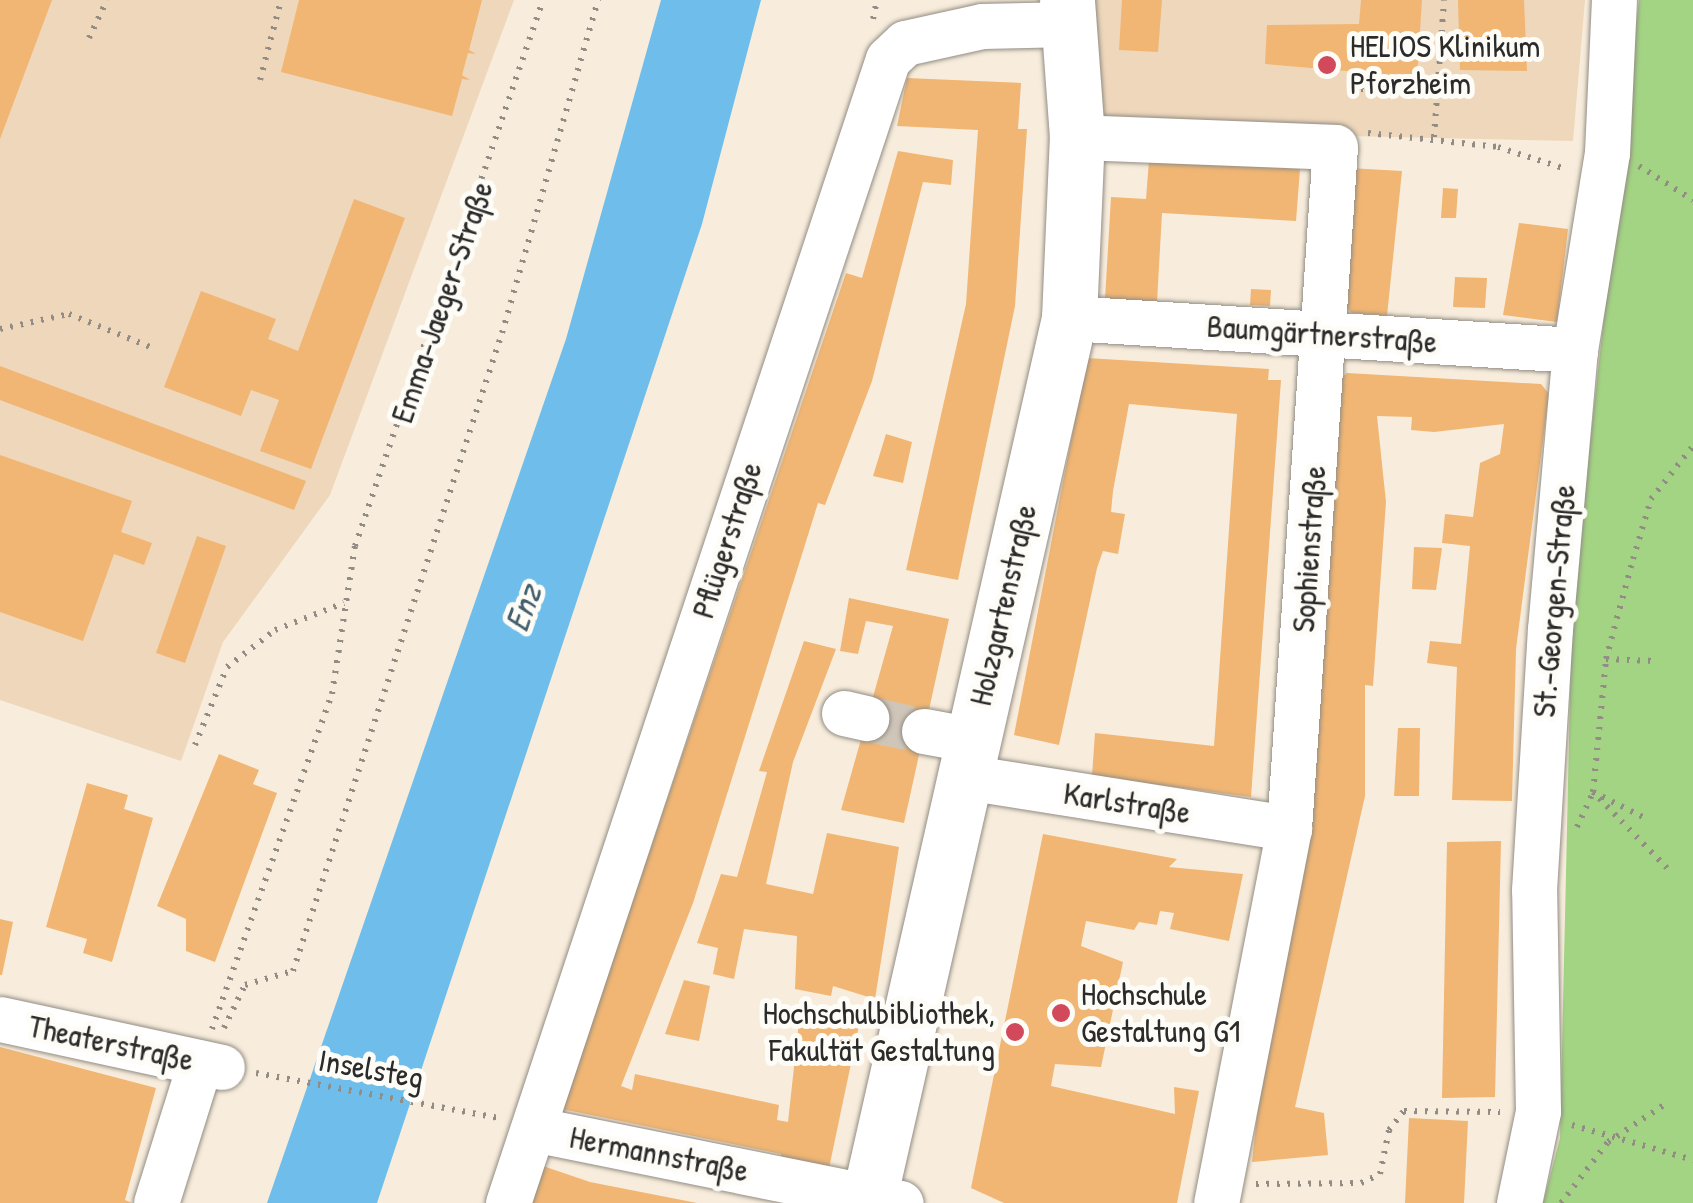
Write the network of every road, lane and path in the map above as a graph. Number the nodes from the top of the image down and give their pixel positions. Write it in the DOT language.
graph roads {
  1 [pos="106,0"];
  2 [pos="281,0"];
  3 [pos="542,0"];
  4 [pos="598,0"];
  5 [pos="1444,0"];
  6 [pos="1614,0"];
  7 [pos="1069,12"];
  8 [pos="89,38"];
  9 [pos="1362,74"];
  10 [pos="260,80"];
  11 [pos="1437,92"];
  12 [pos="1434,137"];
  13 [pos="1077,138"];
  14 [pos="1335,147"];
  15 [pos="1604,167"];
  16 [pos="1693,200"];
  17 [pos="1069,318"];
  18 [pos="0,329"];
  19 [pos="1325,334"];
  20 [pos="155,349"];
  21 [pos="1575,350"];
  22 [pos="1693,446"];
  23 [pos="344,603"];
  24 [pos="1606,659"];
  25 [pos="1654,661"];
  26 [pos="195,745"];
  27 [pos="954,749"];
  28 [pos="1593,792"];
  29 [pos="1647,818"];
  30 [pos="1288,828"];
  31 [pos="1667,868"];
  32 [pos="0,1019"];
  33 [pos="216,1053"];
  34 [pos="1664,1105"];
  35 [pos="1555,1123"];
  36 [pos="522,1125"];
  37 [pos="1693,1160"];
  38 [pos="1274,1184"];
  39 [pos="880,1201"];
  40 [pos="156,1203"];
  41 [pos="508,1203"];
  42 [pos="1216,1203"];
  43 [pos="1519,1203"];
  44 [pos="1561,1203"];
  1 -- 8 [label="path"];
  2 -- 10 [label="path"];
  3 -- 23 [label="path, Emma-Jaeger-Straße"];
  4 -- 33 [label="path"];
  5 -- 11 [label="path"];
  6 -- 15 [label="street, St.-Georgen-Straße"];
  7 -- 13 [label="main road, Holzgartenstraße"];
  7 -- 36 [label="street, Pflügerstraße"];
  9 -- 11 [label="path"];
  11 -- 12 [label="path"];
  12 -- 14 [label="path"];
  12 -- 15 [label="path"];
  13 -- 14 [label="street"];
  13 -- 17 [label="main road, Holzgartenstraße"];
  14 -- 19 [label="street, Sophienstraße"];
  15 -- 16 [label="path"];
  15 -- 21 [label="street, St.-Georgen-Straße"];
  17 -- 19 [label="street, Baumgärtnerstraße"];
  17 -- 27 [label="main road, Holzgartenstraße"];
  18 -- 20 [label="path"];
  19 -- 21 [label="street, Baumgärtnerstraße"];
  19 -- 30 [label="street, Sophienstraße"];
  21 -- 35 [label="street, St.-Georgen-Straße"];
  22 -- 24 [label="path"];
  23 -- 26 [label="path"];
  23 -- 33 [label="path, Emma-Jaeger-Straße"];
  24 -- 25 [label="path"];
  24 -- 28 [label="path"];
  27 -- 30 [label="street, Karlstraße"];
  27 -- 39 [label="main road, Holzgartenstraße"];
  28 -- 29 [label="path"];
  28 -- 31 [label="path"];
  30 -- 42 [label="street, Sophienstraße"];
  32 -- 33 [label="street, Theaterstraße"];
  33 -- 36 [label="path, Inselsteg"];
  33 -- 40 [label="street"];
  34 -- 35 [label="path"];
  35 -- 37 [label="path"];
  35 -- 38 [label="path"];
  35 -- 43 [label="street, St.-Georgen-Straße"];
  35 -- 44 [label="path"];
  36 -- 39 [label="street, Hermannstraße"];
  36 -- 41 [label="street, Pflügerstraße"];
}
